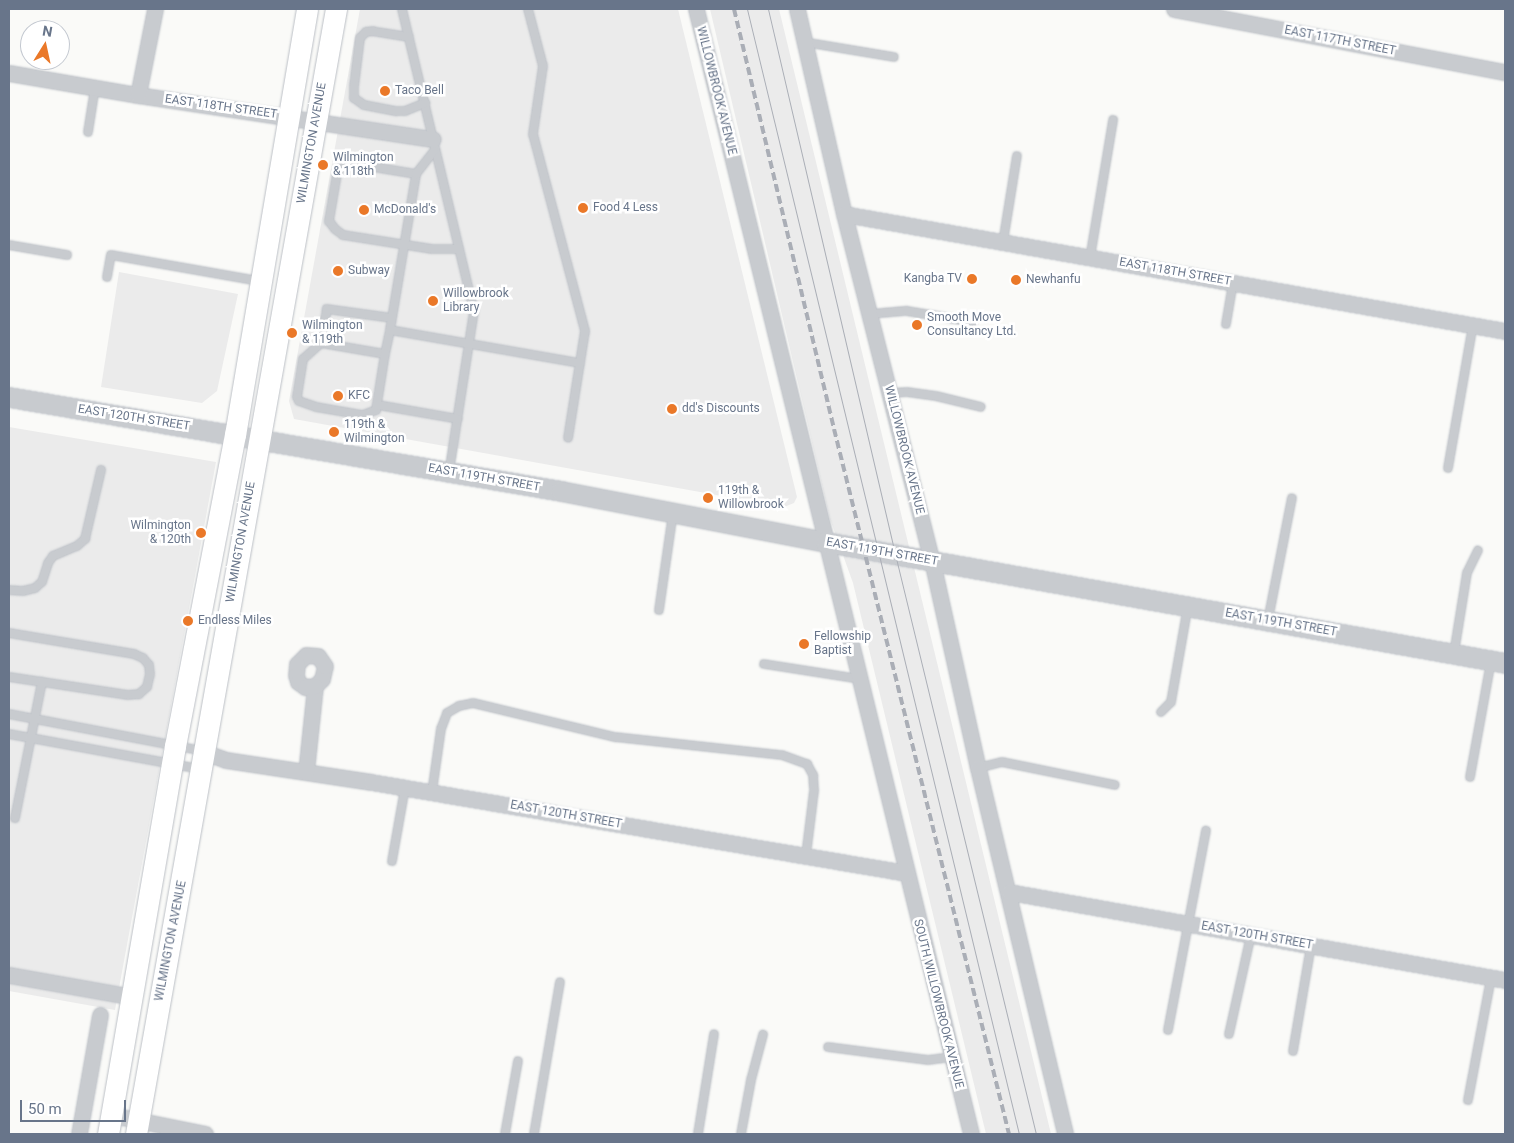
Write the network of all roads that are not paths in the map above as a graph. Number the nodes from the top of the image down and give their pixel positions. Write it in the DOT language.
graph roads {
  1 [pos="155,9"];
  2 [pos="307,9"];
  3 [pos="336,9"];
  4 [pos="402,9"];
  5 [pos="528,9"];
  6 [pos="696,9"];
  7 [pos="796,9"];
  8 [pos="1174,9"];
  9 [pos="1238,15"];
  10 [pos="409,37"];
  11 [pos="804,42"];
  12 [pos="894,57"];
  13 [pos="1505,72"];
  14 [pos="9,73"];
  15 [pos="95,88"];
  16 [pos="138,96"];
  17 [pos="424,103"];
  18 [pos="290,117"];
  19 [pos="1113,120"];
  20 [pos="316,121"];
  21 [pos="88,132"];
  22 [pos="434,145"];
  23 [pos="1017,156"];
  24 [pos="416,174"];
  25 [pos="844,214"];
  26 [pos="1003,242"];
  27 [pos="9,245"];
  28 [pos="403,245"];
  29 [pos="459,249"];
  30 [pos="67,255"];
  31 [pos="1090,258"];
  32 [pos="107,277"];
  33 [pos="260,282"];
  34 [pos="1234,283"];
  35 [pos="870,314"];
  36 [pos="392,318"];
  37 [pos="973,322"];
  38 [pos="1226,324"];
  39 [pos="1472,325"];
  40 [pos="390,330"];
  41 [pos="1505,331"];
  42 [pos="321,343"];
  43 [pos="469,344"];
  44 [pos="385,354"];
  45 [pos="580,363"];
  46 [pos="890,393"];
  47 [pos="9,397"];
  48 [pos="378,405"];
  49 [pos="981,407"];
  50 [pos="458,419"];
  51 [pos="235,435"];
  52 [pos="568,438"];
  53 [pos="260,439"];
  54 [pos="1448,468"];
  55 [pos="101,470"];
  56 [pos="449,472"];
  57 [pos="1292,498"];
  58 [pos="673,511"];
  59 [pos="826,542"];
  60 [pos="1478,550"];
  61 [pos="932,561"];
  62 [pos="9,590"];
  63 [pos="1188,606"];
  64 [pos="659,610"];
  65 [pos="1268,620"];
  66 [pos="9,632"];
  67 [pos="1454,654"];
  68 [pos="1498,661"];
  69 [pos="764,664"];
  70 [pos="9,676"];
  71 [pos="860,679"];
  72 [pos="42,682"];
  73 [pos="315,686"];
  74 [pos="1161,712"];
  75 [pos="9,714"];
  76 [pos="35,718"];
  77 [pos="9,734"];
  78 [pos="31,738"];
  79 [pos="174,755"];
  80 [pos="203,761"];
  81 [pos="978,768"];
  82 [pos="306,772"];
  83 [pos="1470,777"];
  84 [pos="1115,785"];
  85 [pos="405,788"];
  86 [pos="432,792"];
  87 [pos="16,818"];
  88 [pos="1206,831"];
  89 [pos="806,856"];
  90 [pos="392,861"];
  91 [pos="906,873"];
  92 [pos="1008,892"];
  93 [pos="1187,924"];
  94 [pos="1251,935"];
  95 [pos="1311,946"];
  96 [pos="9,975"];
  97 [pos="1498,979"];
  98 [pos="560,982"];
  99 [pos="132,997"];
  100 [pos="100,1015"];
  101 [pos="1168,1030"];
  102 [pos="714,1034"];
  103 [pos="1229,1034"];
  104 [pos="763,1035"];
  105 [pos="828,1047"];
  106 [pos="1293,1051"];
  107 [pos="952,1057"];
  108 [pos="518,1061"];
  109 [pos="1468,1100"];
  110 [pos="110,1124"];
  111 [pos="137,1127"];
  112 [pos="79,1134"];
  113 [pos="205,1134"];
  114 [pos="505,1134"];
  115 [pos="534,1134"];
  116 [pos="698,1134"];
  117 [pos="741,1134"];
  118 [pos="971,1134"];
  119 [pos="1065,1134"];
  1 -- 16 [label="street"];
  2 -- 18 [label="main road, WILMINGTON AVENUE"];
  3 -- 20 [label="main road, WILMINGTON AVENUE"];
  4 -- 10 [label="lane"];
  5 -- 45 [label="lane"];
  6 -- 59 [label="street, WILLOWBROOK AVENUE"];
  7 -- 11 [label="street, WILLOWBROOK AVENUE"];
  8 -- 9 [label="street, EAST 117TH STREET"];
  9 -- 13 [label="street, EAST 117TH STREET"];
  10 -- 17 [label="lane"];
  10 -- 17 [label="lane"];
  11 -- 12 [label="lane"];
  11 -- 25 [label="street, WILLOWBROOK AVENUE"];
  14 -- 15 [label="street, EAST 118TH STREET"];
  15 -- 16 [label="street, EAST 118TH STREET"];
  15 -- 21 [label="lane"];
  16 -- 18 [label="street, EAST 118TH STREET"];
  17 -- 22 [label="lane"];
  18 -- 20 [label="street, EAST 118TH STREET"];
  18 -- 33 [label="main road, WILMINGTON AVENUE"];
  19 -- 31 [label="lane"];
  20 -- 22 [label="street, EAST 118TH STREET"];
  20 -- 53 [label="main road, WILMINGTON AVENUE"];
  22 -- 24 [label="lane"];
  22 -- 29 [label="lane"];
  23 -- 26 [label="lane"];
  24 -- 28 [label="lane"];
  24 -- 28 [label="lane"];
  25 -- 26 [label="street, EAST 118TH STREET"];
  25 -- 35 [label="street, WILLOWBROOK AVENUE"];
  26 -- 31 [label="street, EAST 118TH STREET"];
  27 -- 30 [label="lane"];
  28 -- 29 [label="lane"];
  28 -- 36 [label="lane"];
  29 -- 43 [label="lane"];
  31 -- 34 [label="street, EAST 118TH STREET"];
  32 -- 33 [label="lane"];
  33 -- 51 [label="main road, WILMINGTON AVENUE"];
  34 -- 38 [label="lane"];
  34 -- 39 [label="street, EAST 118TH STREET"];
  35 -- 37 [label="lane"];
  35 -- 46 [label="street, WILLOWBROOK AVENUE"];
  36 -- 40 [label="lane"];
  36 -- 42 [label="lane"];
  39 -- 41 [label="street, EAST 118TH STREET"];
  39 -- 54 [label="lane"];
  40 -- 43 [label="lane"];
  40 -- 44 [label="lane"];
  42 -- 44 [label="lane"];
  42 -- 48 [label="lane"];
  43 -- 45 [label="lane"];
  43 -- 50 [label="lane"];
  44 -- 48 [label="lane"];
  45 -- 52 [label="lane"];
  46 -- 49 [label="lane"];
  46 -- 61 [label="street, WILLOWBROOK AVENUE"];
  47 -- 51 [label="street, EAST 120TH STREET"];
  48 -- 50 [label="lane"];
  50 -- 56 [label="lane"];
  51 -- 53 [label="street, EAST 120TH STREET"];
  51 -- 79 [label="main road, WILMINGTON AVENUE"];
  53 -- 56 [label="street, EAST 119TH STREET"];
  53 -- 80 [label="main road, WILMINGTON AVENUE"];
  55 -- 62 [label="lane"];
  56 -- 58 [label="street, EAST 119TH STREET"];
  57 -- 65 [label="lane"];
  58 -- 59 [label="street, EAST 119TH STREET"];
  58 -- 64 [label="lane"];
  59 -- 61 [label="street, EAST 119TH STREET"];
  59 -- 71 [label="street, WILLOWBROOK AVENUE"];
  60 -- 67 [label="lane"];
  61 -- 63 [label="street, EAST 119TH STREET"];
  61 -- 81 [label="street, WILLOWBROOK AVENUE"];
  63 -- 65 [label="street, EAST 119TH STREET"];
  63 -- 74 [label="lane"];
  65 -- 67 [label="street, EAST 119TH STREET"];
  66 -- 72 [label="lane"];
  67 -- 68 [label="street, EAST 119TH STREET"];
  68 -- 83 [label="lane"];
  69 -- 71 [label="lane"];
  70 -- 72 [label="lane"];
  71 -- 91 [label="street, WILLOWBROOK AVENUE"];
  72 -- 76 [label="lane"];
  73 -- 82 [label="street"];
  75 -- 76 [label="lane"];
  76 -- 78 [label="lane"];
  76 -- 79 [label="lane"];
  77 -- 78 [label="lane"];
  78 -- 79 [label="lane"];
  78 -- 87 [label="lane"];
  79 -- 80 [label="lane"];
  79 -- 80 [label="lane"];
  79 -- 99 [label="main road, WILMINGTON AVENUE"];
  80 -- 82 [label="street, EAST 120TH STREET"];
  80 -- 111 [label="main road, WILMINGTON AVENUE"];
  81 -- 84 [label="lane"];
  81 -- 92 [label="street, WILLOWBROOK AVENUE"];
  82 -- 85 [label="street, EAST 120TH STREET"];
  85 -- 86 [label="street, EAST 120TH STREET"];
  85 -- 90 [label="lane"];
  86 -- 89 [label="street, EAST 120TH STREET"];
  86 -- 89 [label="lane"];
  88 -- 93 [label="lane"];
  89 -- 91 [label="street, EAST 120TH STREET"];
  91 -- 107 [label="street, SOUTH WILLOWBROOK AVENUE"];
  92 -- 93 [label="street, EAST 120TH STREET"];
  92 -- 119 [label="street"];
  93 -- 94 [label="street, EAST 120TH STREET"];
  93 -- 101 [label="lane"];
  94 -- 95 [label="street, EAST 120TH STREET"];
  94 -- 103 [label="lane"];
  95 -- 97 [label="street, EAST 120TH STREET"];
  95 -- 106 [label="lane"];
  96 -- 99 [label="street"];
  97 -- 109 [label="lane"];
  98 -- 115 [label="lane"];
  99 -- 110 [label="main road, WILMINGTON AVENUE"];
  100 -- 112 [label="street"];
  102 -- 116 [label="lane"];
  104 -- 117 [label="lane"];
  105 -- 107 [label="lane"];
  107 -- 118 [label="street, SOUTH WILLOWBROOK AVENUE"];
  108 -- 114 [label="lane"];
  110 -- 111 [label="street"];
  111 -- 113 [label="street"];
}
